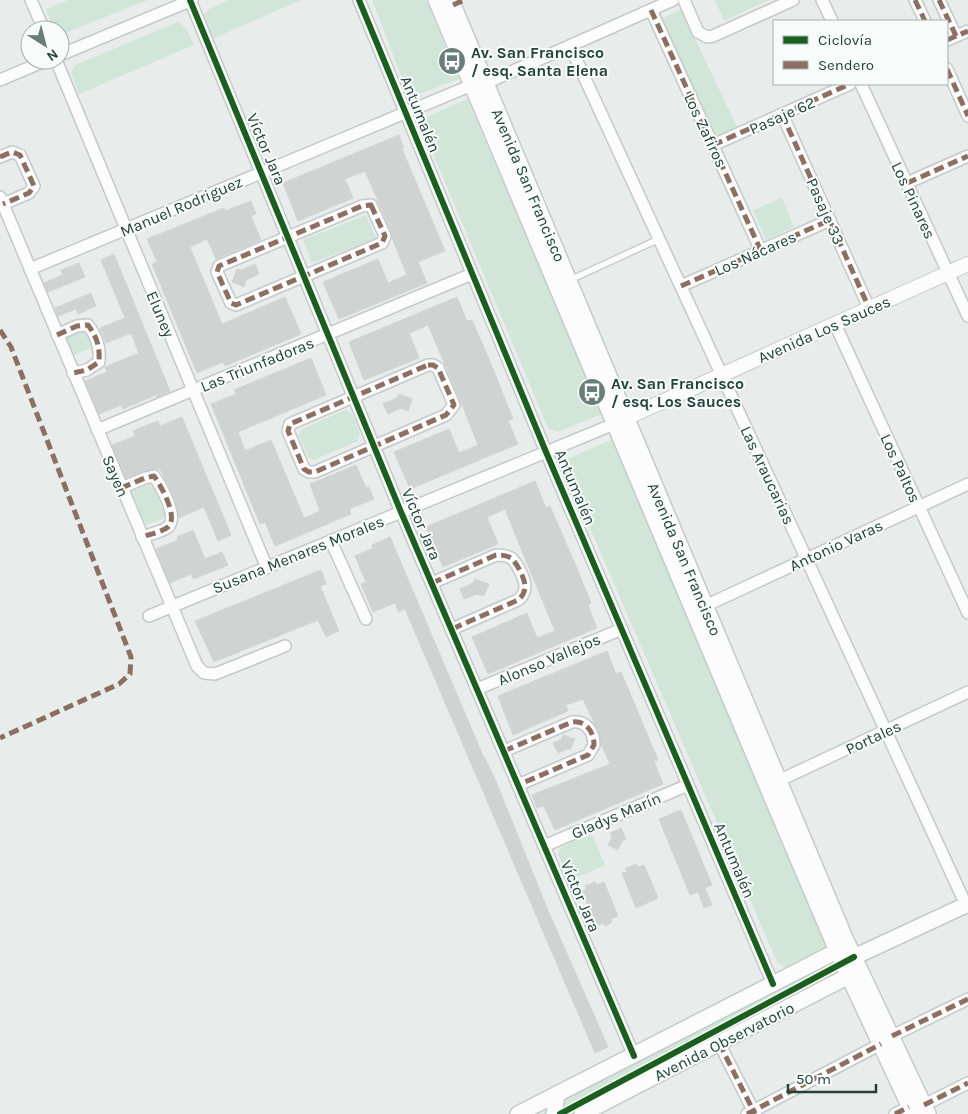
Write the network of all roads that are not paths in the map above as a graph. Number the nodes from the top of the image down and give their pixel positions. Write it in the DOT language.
graph roads {
  1 [pos="31,0"];
  2 [pos="190,0"];
  3 [pos="359,0"];
  4 [pos="436,0"];
  5 [pos="673,0"];
  6 [pos="684,0"];
  7 [pos="793,0"];
  8 [pos="822,0"];
  9 [pos="915,0"];
  10 [pos="939,0"];
  11 [pos="456,2"];
  12 [pos="651,10"];
  13 [pos="40,20"];
  14 [pos="832,20"];
  15 [pos="925,20"];
  16 [pos="945,20"];
  17 [pos="968,31"];
  18 [pos="951,38"];
  19 [pos="570,46"];
  20 [pos="70,51"];
  21 [pos="24,70"];
  22 [pos="60,70"];
  23 [pos="948,72"];
  24 [pos="0,80"];
  25 [pos="479,84"];
  26 [pos="848,85"];
  27 [pos="861,85"];
  28 [pos="405,113"];
  29 [pos="782,114"];
  30 [pos="968,116"];
  31 [pos="713,145"];
  32 [pos="968,156"];
  33 [pos="0,157"];
  34 [pos="261,172"];
  35 [pos="907,184"];
  36 [pos="1,200"];
  37 [pos="830,220"];
  38 [pos="126,229"];
  39 [pos="288,236"];
  40 [pos="659,239"];
  41 [pos="761,251"];
  42 [pos="968,264"];
  43 [pos="30,268"];
  44 [pos="948,272"];
  45 [pos="472,274"];
  46 [pos="305,277"];
  47 [pos="568,280"];
  48 [pos="681,286"];
  49 [pos="869,308"];
  50 [pos="968,316"];
  51 [pos="835,324"];
  52 [pos="328,334"];
  53 [pos="57,335"];
  54 [pos="73,373"];
  55 [pos="722,375"];
  56 [pos="193,390"];
  57 [pos="354,398"];
  58 [pos="620,421"];
  59 [pos="97,430"];
  60 [pos="375,446"];
  61 [pos="546,452"];
  62 [pos="968,484"];
  63 [pos="121,488"];
  64 [pos="919,507"];
  65 [pos="401,512"];
  66 [pos="142,538"];
  67 [pos="331,541"];
  68 [pos="806,559"];
  69 [pos="267,568"];
  70 [pos="432,583"];
  71 [pos="705,606"];
  72 [pos="172,607"];
  73 [pos="968,613"];
  74 [pos="149,616"];
  75 [pos="366,619"];
  76 [pos="452,629"];
  77 [pos="622,629"];
  78 [pos="285,646"];
  79 [pos="477,689"];
  80 [pos="968,692"];
  81 [pos="885,731"];
  82 [pos="504,751"];
  83 [pos="778,781"];
  84 [pos="518,785"];
  85 [pos="688,785"];
  86 [pos="544,846"];
  87 [pos="967,904"];
  88 [pos="837,951"];
  89 [pos="854,957"];
  90 [pos="849,976"];
  91 [pos="773,984"];
  92 [pos="968,999"];
  93 [pos="886,1040"];
  94 [pos="719,1043"];
  95 [pos="634,1056"];
  96 [pos="968,1084"];
  97 [pos="557,1094"];
  98 [pos="919,1110"];
  99 [pos="752,1113"];
  100 [pos="518,1114"];
  101 [pos="554,1114"];
  102 [pos="582,1114"];
  103 [pos="895,1114"];
  1 -- 13 [label="street"];
  2 -- 20 [label="street"];
  2 -- 34 [label="street, Víctor Jara"];
  3 -- 28 [label="street, Antumalén"];
  4 -- 25 [label="main road, Avenida San Francisco"];
  5 -- 12 [label="street, Manuel Rodriguez"];
  6 -- 7 [label="street"];
  8 -- 14 [label="street"];
  9 -- 15 [label="street"];
  10 -- 16 [label="street"];
  11 -- 25 [label="main road, Avenida San Francisco"];
  12 -- 19 [label="street, Manuel Rodriguez"];
  12 -- 31 [label="street, Los Zafiros"];
  17 -- 18 [label="street"];
  19 -- 25 [label="street, Manuel Rodriguez"];
  19 -- 40 [label="street, Las Araucarias"];
  21 -- 24 [label="street"];
  22 -- 38 [label="street, Eluney"];
  23 -- 30 [label="street"];
  25 -- 28 [label="street, Manuel Rodriguez"];
  25 -- 47 [label="main road, Avenida San Francisco"];
  25 -- 58 [label="main road, Avenida San Francisco"];
  26 -- 29 [label="street, Pasaje 62"];
  27 -- 35 [label="street, Los Pinares"];
  28 -- 34 [label="street, Manuel Rodriguez"];
  28 -- 45 [label="street, Antumalén"];
  29 -- 31 [label="street, Pasaje 62"];
  29 -- 37 [label="street, Pasaje 33"];
  31 -- 41 [label="street, Los Zafiros"];
  32 -- 35 [label="street"];
  33 -- 36 [label="street"];
  34 -- 38 [label="street, Manuel Rodriguez"];
  34 -- 39 [label="street, Víctor Jara"];
  35 -- 44 [label="street, Los Pinares"];
  36 -- 43 [label="street, Sayen"];
  37 -- 41 [label="street, Los Nácares"];
  37 -- 49 [label="street, Pasaje 33"];
  38 -- 43 [label="street, Manuel Rodriguez"];
  38 -- 56 [label="street, Eluney"];
  39 -- 46 [label="street, Víctor Jara"];
  39 -- 46 [label="street"];
  39 -- 46 [label="street"];
  40 -- 47 [label="lane"];
  40 -- 48 [label="street, Las Araucarias"];
  41 -- 48 [label="street, Los Nácares"];
  42 -- 44 [label="street, Avenida Los Sauces"];
  43 -- 53 [label="street, Sayen"];
  44 -- 49 [label="street, Avenida Los Sauces"];
  44 -- 50 [label="street, Los Pinares"];
  45 -- 52 [label="street, Las Triunfadoras"];
  45 -- 61 [label="street, Antumalén"];
  46 -- 52 [label="street, Víctor Jara"];
  47 -- 58 [label="main road, Avenida San Francisco"];
  48 -- 55 [label="street, Las Araucarias"];
  49 -- 51 [label="street, Avenida Los Sauces"];
  51 -- 55 [label="street, Avenida Los Sauces"];
  51 -- 64 [label="street, Los Paltos"];
  52 -- 56 [label="street, Las Triunfadoras"];
  52 -- 57 [label="street, Víctor Jara"];
  53 -- 54 [label="street, Sayen"];
  53 -- 54 [label="street"];
  54 -- 59 [label="street, Sayen"];
  55 -- 58 [label="street, Avenida Los Sauces"];
  55 -- 68 [label="street, Las Araucarias"];
  56 -- 59 [label="street, Las Triunfadoras"];
  56 -- 69 [label="street, Eluney"];
  57 -- 60 [label="street, Víctor Jara"];
  57 -- 60 [label="street"];
  57 -- 60 [label="street"];
  58 -- 61 [label="street, Susana Menares Morales"];
  58 -- 71 [label="main road, Avenida San Francisco"];
  58 -- 88 [label="main road, Avenida San Francisco"];
  59 -- 63 [label="street, Sayen"];
  60 -- 65 [label="street, Víctor Jara"];
  61 -- 65 [label="street, Susana Menares Morales"];
  61 -- 77 [label="street, Antumalén"];
  62 -- 64 [label="street, Antonio Varas"];
  63 -- 66 [label="street, Sayen"];
  63 -- 66 [label="street"];
  64 -- 68 [label="street, Antonio Varas"];
  64 -- 73 [label="street, Los Paltos"];
  65 -- 67 [label="street, Susana Menares Morales"];
  65 -- 70 [label="street, Víctor Jara"];
  66 -- 72 [label="street, Sayen"];
  67 -- 69 [label="street, Susana Menares Morales"];
  67 -- 75 [label="street"];
  68 -- 71 [label="street, Antonio Varas"];
  68 -- 81 [label="street, Las Araucarias"];
  69 -- 72 [label="street, Susana Menares Morales"];
  70 -- 76 [label="street, Víctor Jara"];
  70 -- 76 [label="street"];
  71 -- 83 [label="main road, Avenida San Francisco"];
  72 -- 74 [label="street, Susana Menares Morales"];
  72 -- 78 [label="street, Sayen"];
  76 -- 79 [label="street, Víctor Jara"];
  77 -- 79 [label="street, Alonso Vallejos"];
  77 -- 85 [label="street, Antumalén"];
  79 -- 82 [label="street, Víctor Jara"];
  80 -- 81 [label="street, Portales"];
  81 -- 83 [label="street, Portales"];
  81 -- 87 [label="street, Las Araucarias"];
  82 -- 84 [label="street, Víctor Jara"];
  82 -- 84 [label="street"];
  83 -- 89 [label="main road, Avenida San Francisco"];
  84 -- 86 [label="street, Víctor Jara"];
  85 -- 86 [label="street, Gladys Marín"];
  85 -- 91 [label="street, Antumalén"];
  86 -- 95 [label="street, Víctor Jara"];
  87 -- 89 [label="main road"];
  88 -- 89 [label="main road"];
  88 -- 90 [label="main road, Avenida San Francisco"];
  88 -- 91 [label="main road, Avenida Observatorio"];
  89 -- 90 [label="main road"];
  89 -- 93 [label="main road, Avenida San Francisco"];
  90 -- 93 [label="main road, Avenida San Francisco"];
  90 -- 94 [label="main road, Avenida Observatorio"];
  91 -- 95 [label="main road, Avenida Observatorio"];
  92 -- 93 [label="street"];
  93 -- 98 [label="main road, Avenida San Francisco"];
  93 -- 99 [label="street"];
  94 -- 99 [label="street"];
  94 -- 102 [label="main road, Avenida Observatorio"];
  95 -- 97 [label="main road, Avenida Observatorio"];
  96 -- 98 [label="street"];
  97 -- 100 [label="main road, Avenida Observatorio"];
  97 -- 101 [label="main road"];
  98 -- 103 [label="street"];
}
